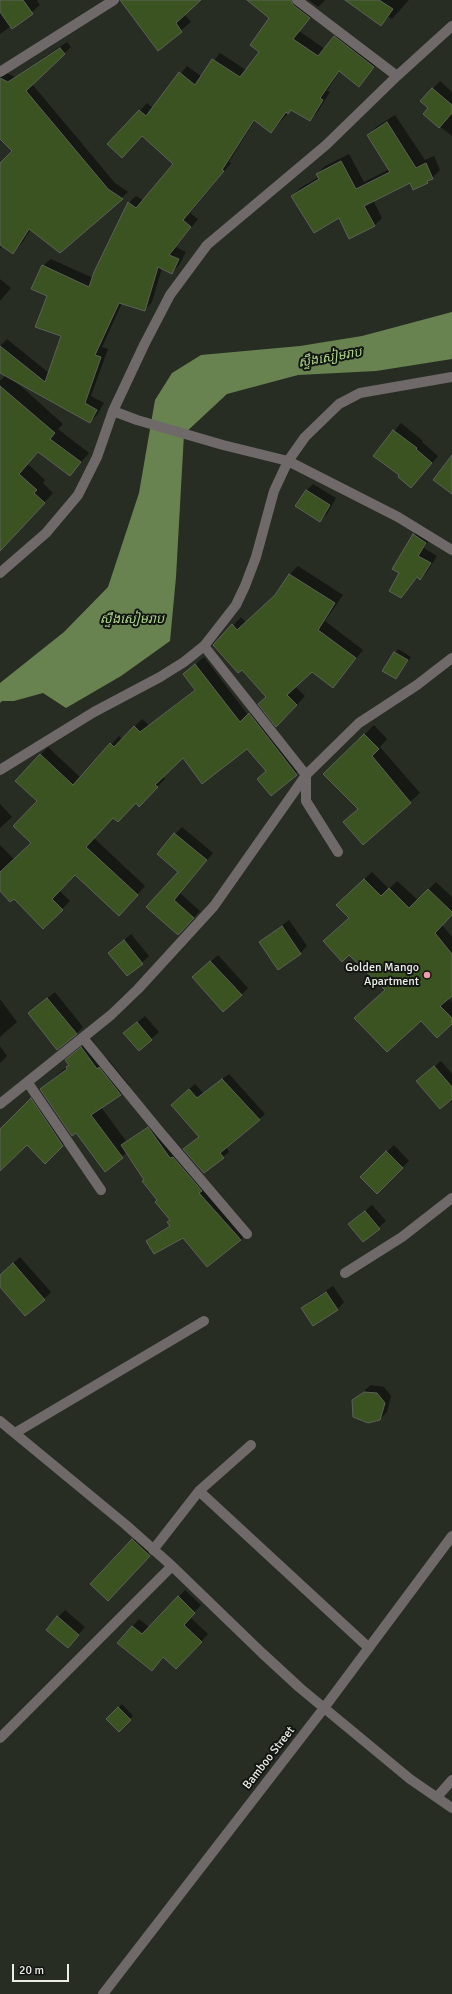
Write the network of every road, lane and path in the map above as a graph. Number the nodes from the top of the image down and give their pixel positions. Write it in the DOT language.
graph roads {
  1 [pos="114,0"];
  2 [pos="297,0"];
  3 [pos="452,26"];
  4 [pos="0,72"];
  5 [pos="397,76"];
  6 [pos="452,377"];
  7 [pos="113,411"];
  8 [pos="288,461"];
  9 [pos="452,550"];
  10 [pos="0,573"];
  11 [pos="204,646"];
  12 [pos="452,658"];
  13 [pos="0,770"];
  14 [pos="306,774"];
  15 [pos="338,852"];
  16 [pos="83,1038"];
  17 [pos="28,1083"];
  18 [pos="0,1104"];
  19 [pos="101,1190"];
  20 [pos="452,1198"];
  21 [pos="247,1234"];
  22 [pos="345,1273"];
  23 [pos="204,1321"];
  24 [pos="0,1421"];
  25 [pos="15,1434"];
  26 [pos="251,1446"];
  27 [pos="199,1491"];
  28 [pos="452,1536"];
  29 [pos="153,1550"];
  30 [pos="172,1566"];
  31 [pos="369,1648"];
  32 [pos="324,1708"];
  33 [pos="0,1738"];
  34 [pos="452,1780"];
  35 [pos="437,1798"];
  36 [pos="452,1808"];
  37 [pos="103,1994"];
  1 -- 4 [label="street"];
  2 -- 5 [label="street"];
  3 -- 5 [label="street"];
  5 -- 7 [label="street"];
  6 -- 8 [label="street"];
  7 -- 8 [label="street"];
  7 -- 10 [label="street"];
  8 -- 9 [label="street"];
  8 -- 11 [label="street"];
  11 -- 13 [label="street"];
  11 -- 14 [label="street"];
  12 -- 14 [label="street"];
  14 -- 15 [label="street"];
  14 -- 16 [label="street"];
  16 -- 17 [label="street"];
  16 -- 21 [label="street"];
  17 -- 18 [label="street"];
  17 -- 19 [label="street"];
  20 -- 22 [label="street"];
  23 -- 25 [label="street"];
  24 -- 25 [label="street"];
  25 -- 29 [label="street"];
  26 -- 27 [label="street"];
  27 -- 29 [label="street"];
  27 -- 31 [label="street"];
  28 -- 31 [label="street, Bamboo Street"];
  29 -- 30 [label="street"];
  30 -- 32 [label="street"];
  30 -- 33 [label="street"];
  31 -- 32 [label="street, Bamboo Street"];
  32 -- 35 [label="street"];
  32 -- 37 [label="street, Bamboo Street"];
  34 -- 35 [label="street"];
  35 -- 36 [label="street"];
}
